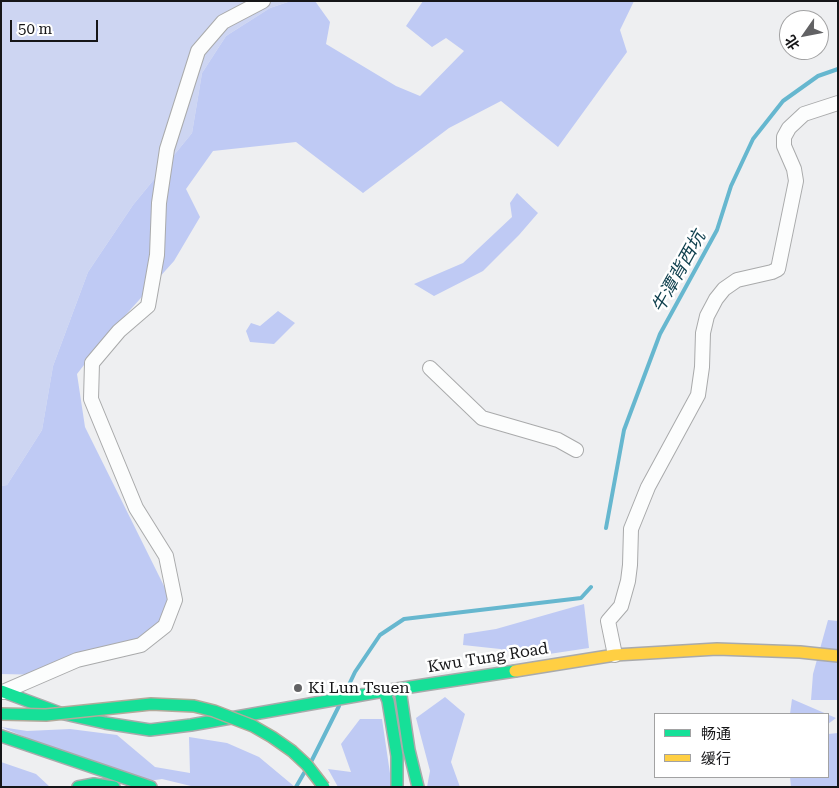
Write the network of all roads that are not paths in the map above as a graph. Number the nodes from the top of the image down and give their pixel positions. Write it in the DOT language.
graph roads {
  1 [pos="263,1"];
  2 [pos="838,103"];
  3 [pos="430,368"];
  4 [pos="576,450"];
  5 [pos="615,655"];
  6 [pos="838,656"];
  7 [pos="400,689"];
  8 [pos="384,691"];
  9 [pos="2,692"];
  10 [pos="1,714"];
  11 [pos="1,736"];
  12 [pos="80,782"];
  13 [pos="112,786"];
  14 [pos="151,787"];
  15 [pos="324,787"];
  16 [pos="397,787"];
  17 [pos="418,787"];
  1 -- 9 [label="street"];
  2 -- 5 [label="street"];
  3 -- 4 [label="street"];
  5 -- 6 [label="main road, Kwu Tung Road"];
  5 -- 7 [label="main road, Kwu Tung Road"];
  7 -- 8 [label="main road, Kwu Tung Road"];
  7 -- 17 [label="main road"];
  8 -- 9 [label="main road, Kwu Tung Road"];
  8 -- 16 [label="main road"];
  10 -- 15 [label="main road, bridge"];
  11 -- 14 [label="main road"];
  12 -- 13 [label="main road"];
}
